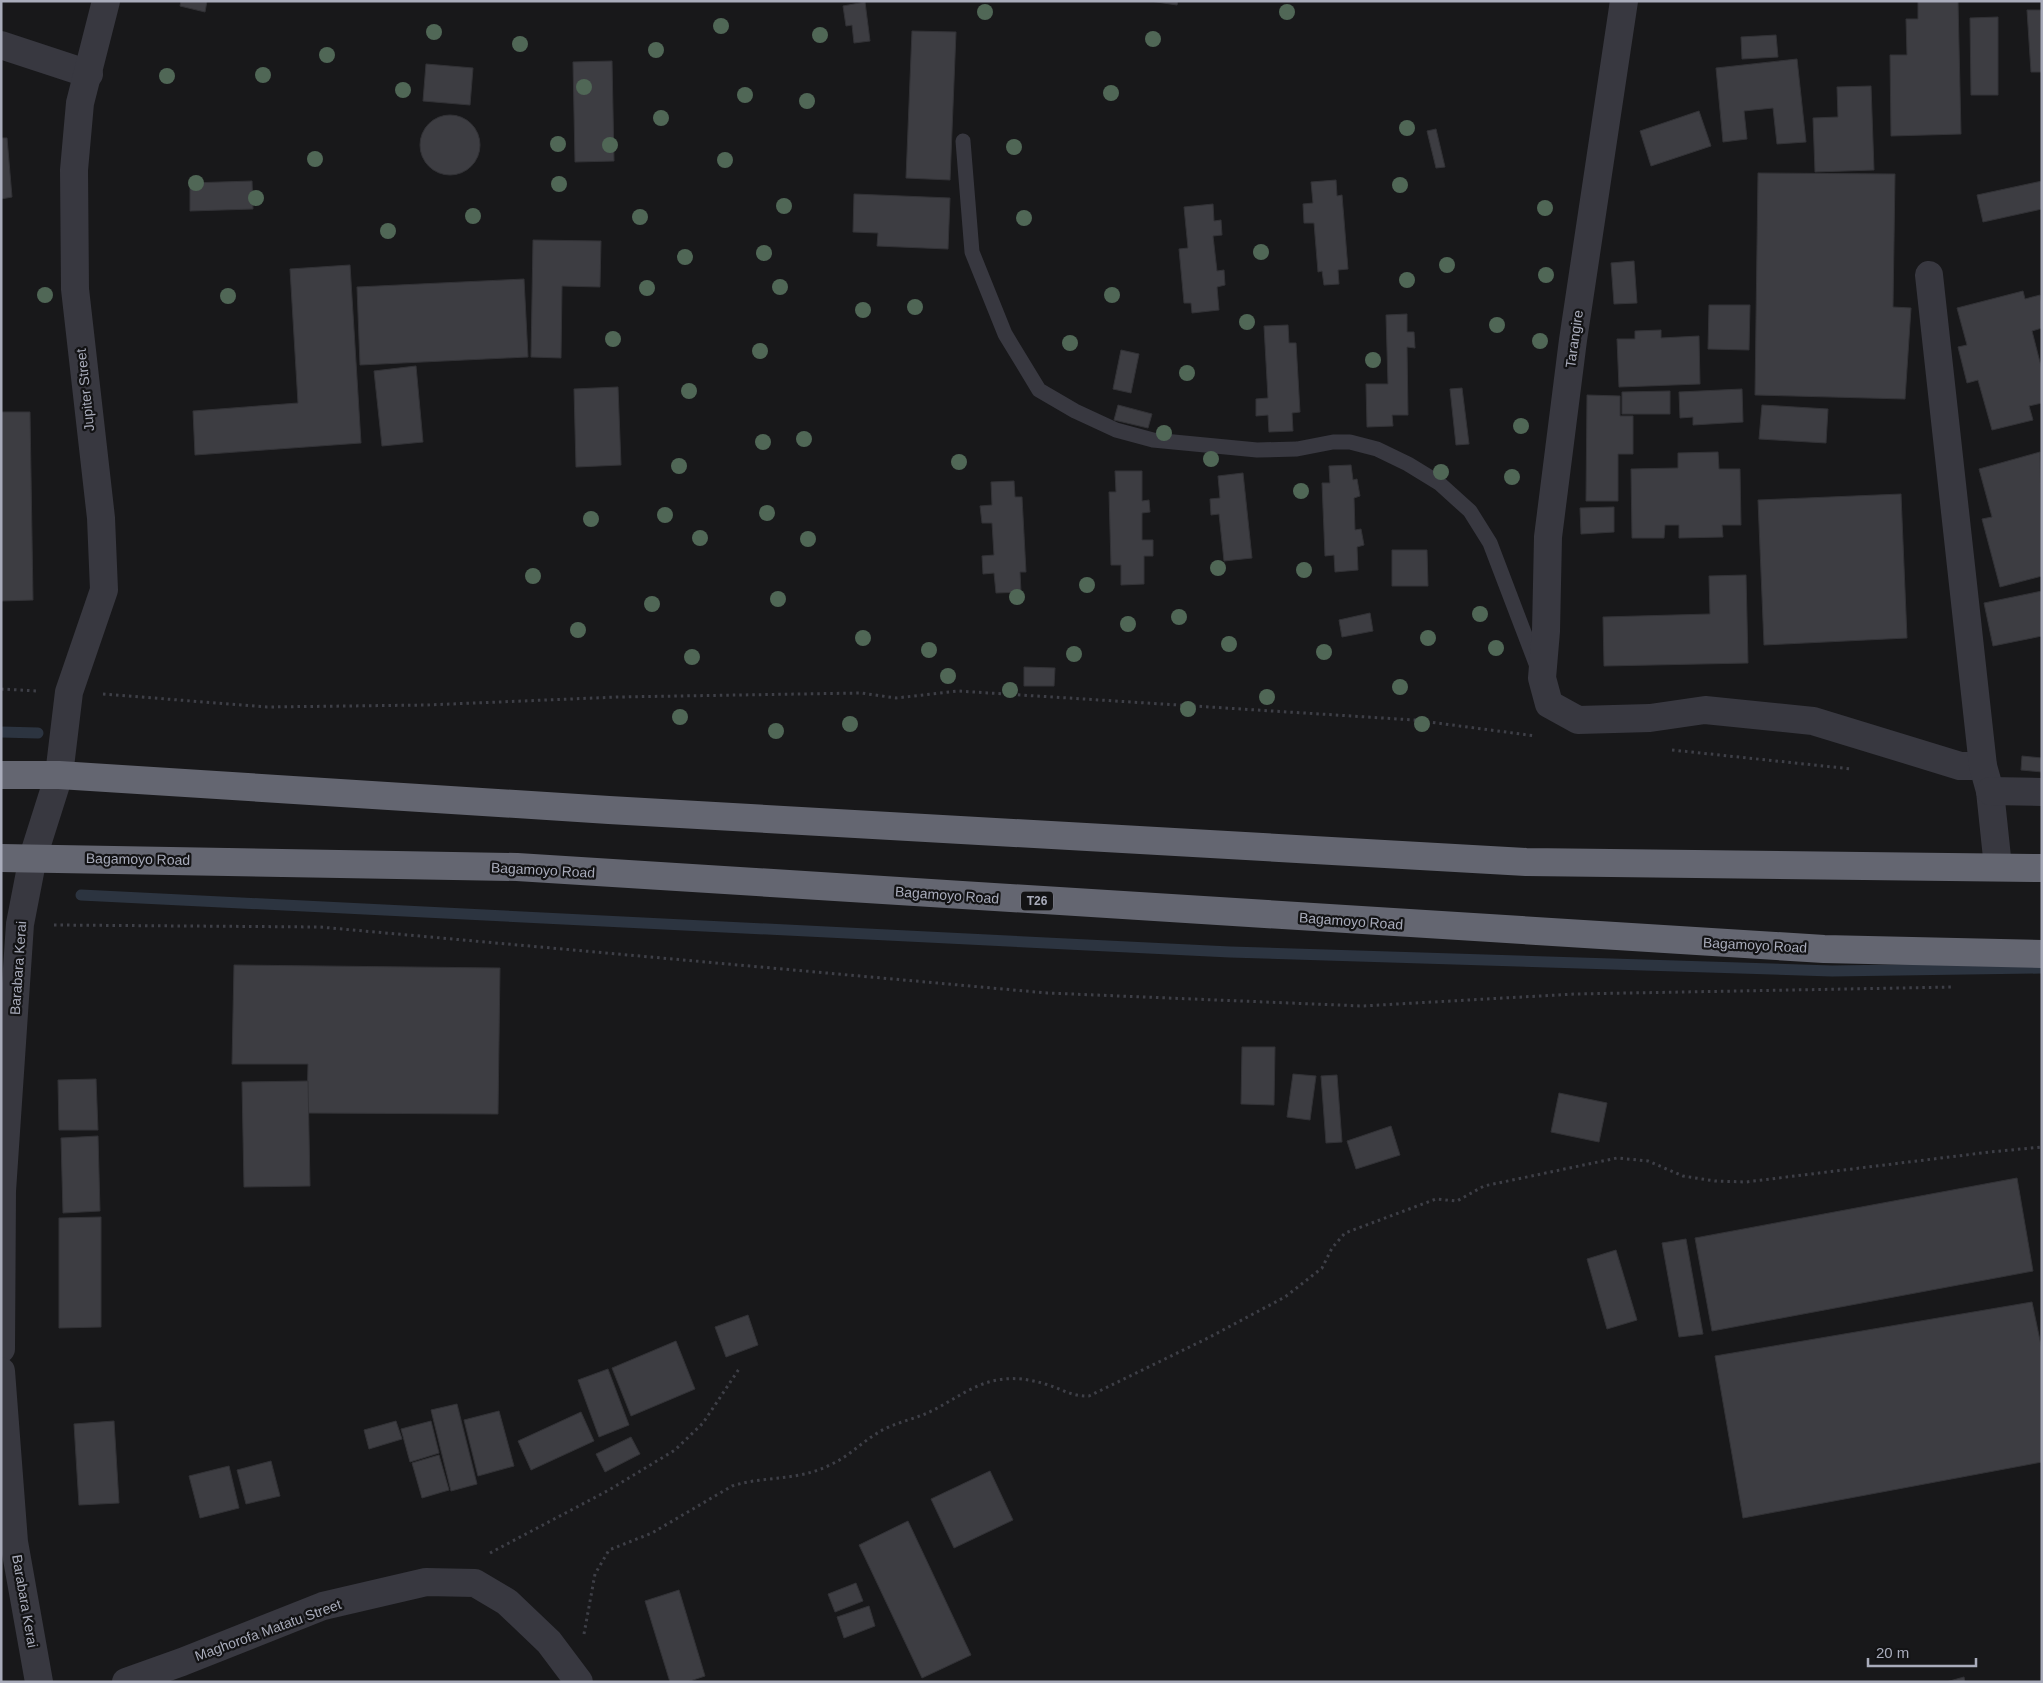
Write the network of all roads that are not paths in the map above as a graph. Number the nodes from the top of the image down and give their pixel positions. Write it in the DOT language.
graph roads {
  1 [pos="106,1"];
  2 [pos="1624,1"];
  3 [pos="1,45"];
  4 [pos="89,74"];
  5 [pos="964,142"];
  6 [pos="1929,275"];
  7 [pos="1542,678"];
  8 [pos="1,774"];
  9 [pos="59,775"];
  10 [pos="1987,778"];
  11 [pos="2042,792"];
  12 [pos="33,857"];
  13 [pos="1,858"];
  14 [pos="1998,867"];
  15 [pos="2042,868"];
  16 [pos="2042,954"];
  17 [pos="1,1349"];
  18 [pos="1,1371"];
  19 [pos="579,1680"];
  20 [pos="40,1682"];
  21 [pos="126,1682"];
  1 -- 4 [label="street, Jupiter Street"];
  2 -- 7 [label="street, Tarangire"];
  3 -- 4 [label="street"];
  4 -- 9 [label="street, Jupiter Street"];
  5 -- 7 [label="lane"];
  6 -- 10 [label="street"];
  7 -- 10 [label="street, Tarangire"];
  8 -- 9 [label="highway"];
  9 -- 12 [label="street, Barabara Kerai"];
  9 -- 14 [label="highway"];
  10 -- 11 [label="street, Tarangire"];
  10 -- 14 [label="street"];
  12 -- 13 [label="highway, Bagamoyo Road / T26"];
  12 -- 16 [label="highway, Bagamoyo Road / T26"];
  12 -- 17 [label="street, Barabara Kerai"];
  14 -- 15 [label="highway"];
  18 -- 20 [label="street, Barabara Kerai"];
  19 -- 21 [label="street, Maghorofa Matatu Street"];
}
